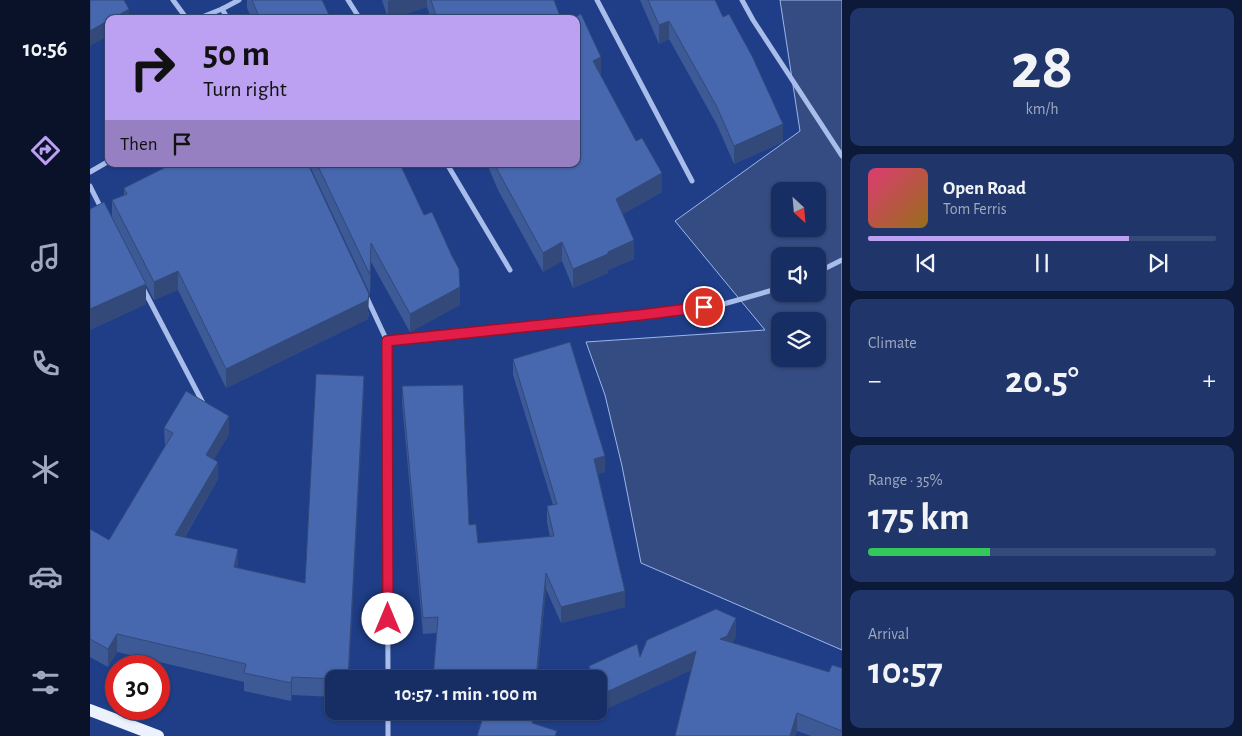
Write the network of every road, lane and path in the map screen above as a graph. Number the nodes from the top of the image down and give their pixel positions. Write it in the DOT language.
graph roads {
  1 [pos="173,0"];
  2 [pos="239,0"];
  3 [pos="348,0"];
  4 [pos="597,0"];
  5 [pos="742,0"];
  6 [pos="222,9"];
  7 [pos="184,15"];
  8 [pos="207,15"];
  9 [pos="226,15"];
  10 [pos="357,15"];
  11 [pos="842,156"];
  12 [pos="105,163"];
  13 [pos="449,167"];
  14 [pos="90,172"];
  15 [pos="692,181"];
  16 [pos="90,186"];
  17 [pos="104,213"];
  18 [pos="842,260"];
  19 [pos="826,268"];
  20 [pos="510,270"];
  21 [pos="141,284"];
  22 [pos="771,291"];
  23 [pos="366,297"];
  24 [pos="387,341"];
  25 [pos="205,408"];
  26 [pos="388,670"];
  27 [pos="90,710"];
  28 [pos="388,720"];
  29 [pos="158,736"];
  30 [pos="388,736"];
  1 -- 7 [label="street"];
  2 -- 6 [label="street"];
  3 -- 10 [label="street"];
  4 -- 15 [label="street"];
  5 -- 11 [label="street"];
  6 -- 8 [label="street"];
  6 -- 9 [label="street"];
  12 -- 14 [label="street"];
  13 -- 20 [label="street"];
  16 -- 17 [label="street"];
  18 -- 19 [label="street"];
  21 -- 25 [label="street"];
  22 -- 24 [label="street"];
  23 -- 24 [label="street"];
  24 -- 26 [label="street"];
  27 -- 29 [label="main road"];
  28 -- 30 [label="street"];
}
